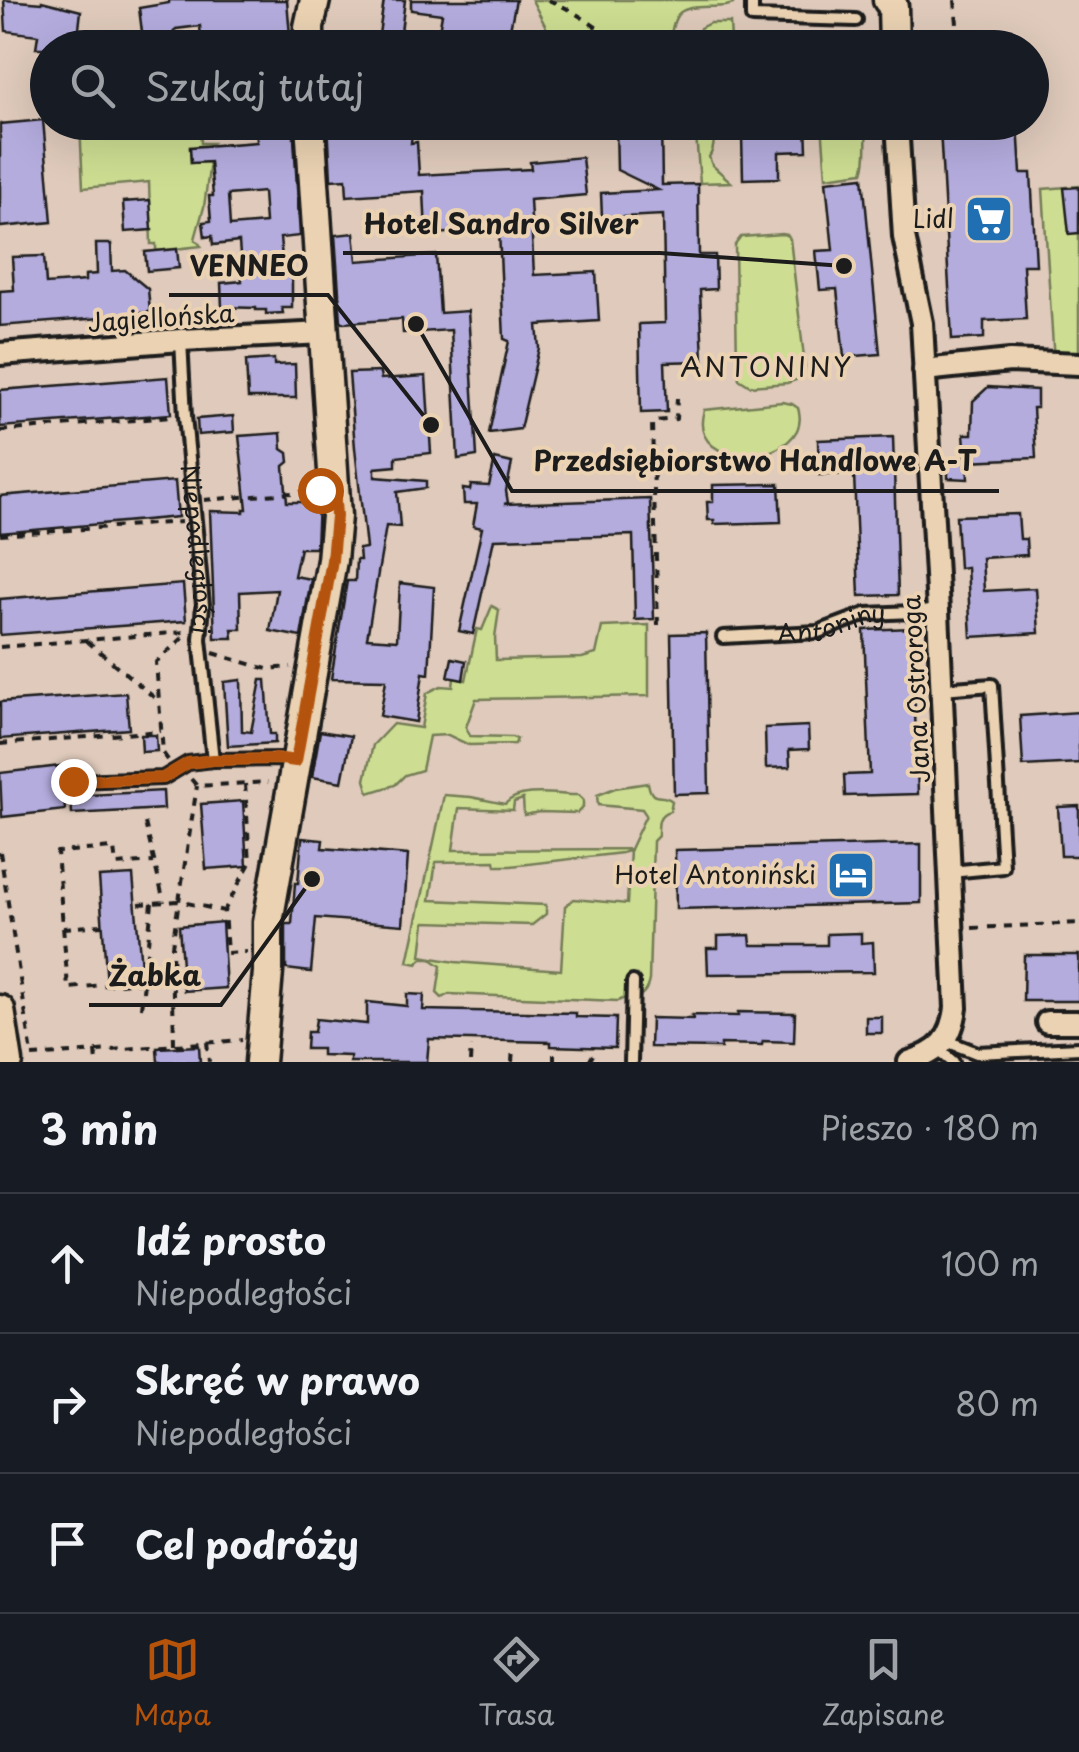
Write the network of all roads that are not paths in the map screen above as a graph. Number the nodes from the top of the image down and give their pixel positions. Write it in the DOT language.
graph roads {
  1 [pos="752,0"];
  2 [pos="893,2"];
  3 [pos="856,20"];
  4 [pos="894,30"];
  5 [pos="311,140"];
  6 [pos="898,140"];
  7 [pos="324,333"];
  8 [pos="181,340"];
  9 [pos="0,354"];
  10 [pos="1079,364"];
  11 [pos="924,370"];
  12 [pos="938,611"];
  13 [pos="723,637"];
  14 [pos="941,689"];
  15 [pos="213,760"];
  16 [pos="287,771"];
  17 [pos="73,781"];
  18 [pos="950,872"];
  19 [pos="633,982"];
  20 [pos="0,1010"];
  21 [pos="1047,1022"];
  22 [pos="1079,1022"];
  23 [pos="946,1046"];
  24 [pos="1048,1048"];
  25 [pos="1079,1048"];
  26 [pos="256,1056"];
  27 [pos="24,1060"];
  28 [pos="631,1062"];
  29 [pos="909,1062"];
  30 [pos="1050,1062"];
  1 -- 3 [label="lane"];
  2 -- 4 [label="street"];
  5 -- 7 [label="street"];
  6 -- 11 [label="street"];
  7 -- 8 [label="street, Jagiellońska"];
  7 -- 16 [label="street"];
  8 -- 9 [label="street, Jagiellońska"];
  8 -- 15 [label="lane, Niepodległości"];
  10 -- 11 [label="street"];
  11 -- 12 [label="street, Jana Ostroroga"];
  12 -- 13 [label="lane, Antoniny"];
  12 -- 14 [label="street, Jana Ostroroga"];
  14 -- 18 [label="street, Jana Ostroroga"];
  14 -- 18 [label="lane"];
  15 -- 16 [label="lane"];
  15 -- 17 [label="lane"];
  16 -- 26 [label="street"];
  18 -- 23 [label="street, Jana Ostroroga"];
  19 -- 28 [label="lane"];
  20 -- 27 [label="street"];
  21 -- 22 [label="street"];
  23 -- 24 [label="lane"];
  23 -- 29 [label="street"];
  24 -- 25 [label="lane"];
  24 -- 30 [label="lane"];
}
